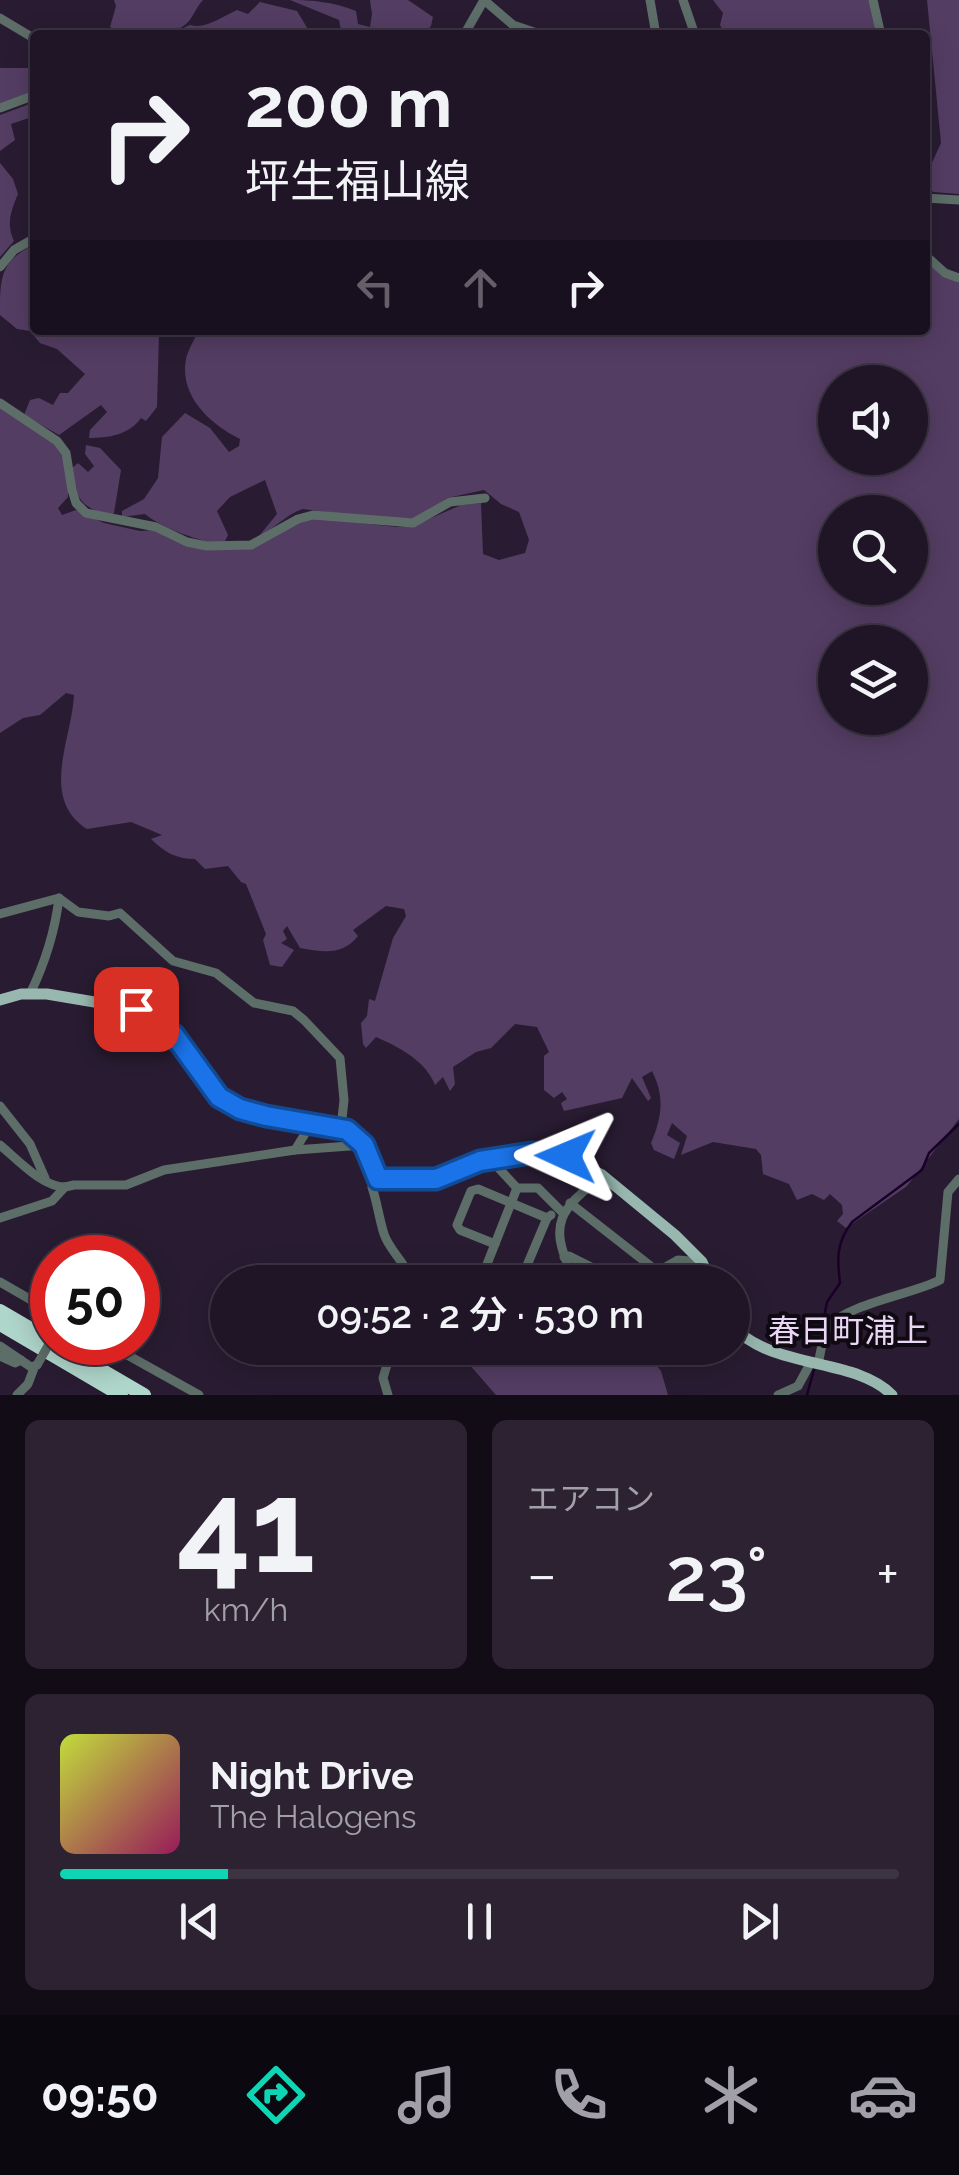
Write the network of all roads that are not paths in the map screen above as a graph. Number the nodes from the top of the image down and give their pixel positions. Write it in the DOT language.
graph roads {
  1 [pos="484,0"];
  2 [pos="650,0"];
  3 [pos="683,0"];
  4 [pos="872,0"];
  5 [pos="0,18"];
  6 [pos="467,30"];
  7 [pos="528,30"];
  8 [pos="655,30"];
  9 [pos="693,30"];
  10 [pos="880,30"];
  11 [pos="30,35"];
  12 [pos="30,97"];
  13 [pos="0,108"];
  14 [pos="930,198"];
  15 [pos="959,200"];
  16 [pos="30,241"];
  17 [pos="930,260"];
  18 [pos="0,267"];
  19 [pos="959,278"];
  20 [pos="0,403"];
  21 [pos="485,498"];
  22 [pos="59,898"];
  23 [pos="0,914"];
  24 [pos="30,994"];
  25 [pos="0,1000"];
  26 [pos="0,1106"];
  27 [pos="311,1124"];
  28 [pos="341,1128"];
  29 [pos="0,1145"];
  30 [pos="364,1145"];
  31 [pos="296,1150"];
  32 [pos="492,1161"];
  33 [pos="602,1175"];
  34 [pos="45,1178"];
  35 [pos="378,1179"];
  36 [pos="959,1179"];
  37 [pos="64,1187"];
  38 [pos="518,1188"];
  39 [pos="512,1203"];
  40 [pos="570,1203"];
  41 [pos="560,1212"];
  42 [pos="0,1218"];
  43 [pos="547,1218"];
  44 [pos="495,1244"];
  45 [pos="564,1257"];
  46 [pos="702,1262"];
  47 [pos="402,1265"];
  48 [pos="488,1265"];
  49 [pos="526,1265"];
  50 [pos="568,1265"];
  51 [pos="586,1265"];
  52 [pos="649,1265"];
  53 [pos="668,1265"];
  54 [pos="703,1265"];
  55 [pos="0,1282"];
  56 [pos="30,1299"];
  57 [pos="0,1310"];
  58 [pos="0,1324"];
  59 [pos="750,1340"];
  60 [pos="0,1346"];
  61 [pos="0,1356"];
  62 [pos="21,1360"];
  63 [pos="815,1363"];
  64 [pos="145,1365"];
  65 [pos="387,1365"];
  66 [pos="35,1366"];
  67 [pos="16,1395"];
  68 [pos="121,1395"];
  69 [pos="144,1395"];
  70 [pos="199,1395"];
  71 [pos="388,1395"];
  72 [pos="778,1395"];
  73 [pos="892,1395"];
  1 -- 6 [label="street"];
  1 -- 7 [label="street"];
  2 -- 8 [label="street"];
  3 -- 9 [label="street"];
  4 -- 10 [label="street"];
  5 -- 11 [label="street"];
  12 -- 13 [label="street"];
  14 -- 15 [label="street"];
  16 -- 18 [label="street"];
  17 -- 19 [label="street"];
  20 -- 21 [label="street"];
  22 -- 23 [label="street"];
  22 -- 24 [label="street"];
  22 -- 28 [label="street"];
  24 -- 25 [label="main road"];
  24 -- 27 [label="main road"];
  26 -- 34 [label="street"];
  27 -- 28 [label="main road"];
  27 -- 31 [label="street"];
  28 -- 30 [label="main road"];
  29 -- 34 [label="street"];
  30 -- 31 [label="street"];
  30 -- 35 [label="main road"];
  31 -- 37 [label="street"];
  32 -- 33 [label="main road"];
  32 -- 35 [label="main road"];
  32 -- 38 [label="street"];
  33 -- 40 [label="street"];
  33 -- 46 [label="main road"];
  34 -- 37 [label="street"];
  35 -- 47 [label="street"];
  36 -- 63 [label="street"];
  37 -- 42 [label="street"];
  38 -- 39 [label="street"];
  38 -- 41 [label="street"];
  39 -- 43 [label="street"];
  39 -- 44 [label="street"];
  39 -- 44 [label="street"];
  40 -- 41 [label="street"];
  40 -- 52 [label="street"];
  41 -- 43 [label="street"];
  41 -- 45 [label="street"];
  43 -- 49 [label="street"];
  44 -- 48 [label="street"];
  45 -- 50 [label="street"];
  45 -- 51 [label="street"];
  46 -- 53 [label="street"];
  46 -- 54 [label="main road"];
  55 -- 56 [label="street"];
  57 -- 69 [label="highway"];
  58 -- 68 [label="highway"];
  59 -- 63 [label="main road"];
  60 -- 62 [label="street"];
  61 -- 62 [label="street"];
  62 -- 66 [label="street"];
  63 -- 72 [label="street"];
  63 -- 73 [label="main road"];
  64 -- 70 [label="street"];
  65 -- 71 [label="street"];
  66 -- 67 [label="street"];
}
